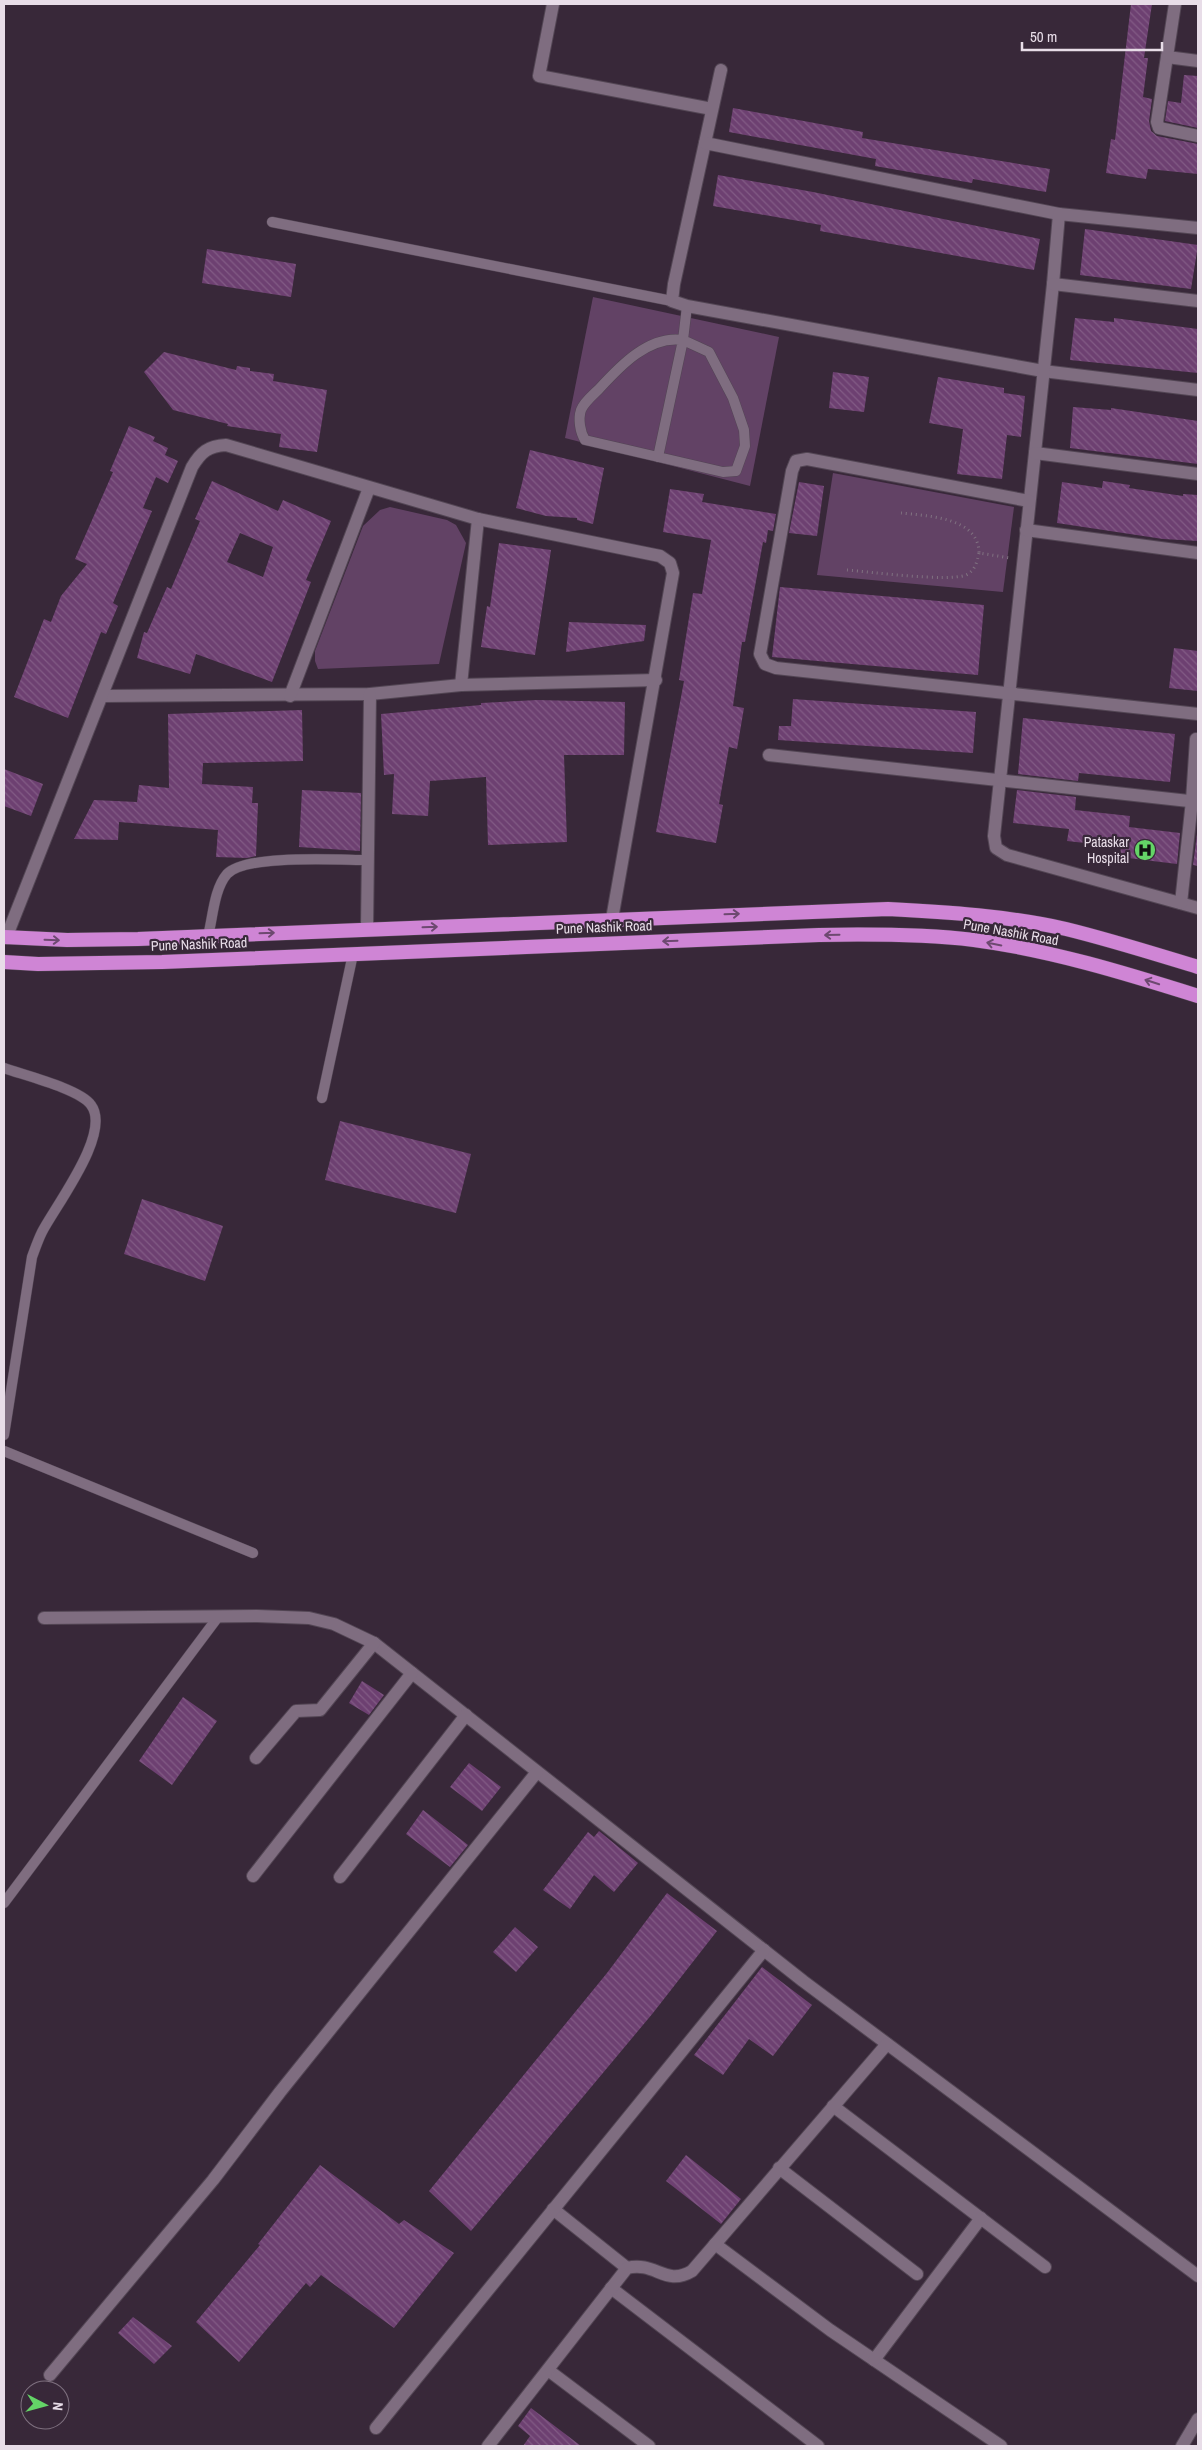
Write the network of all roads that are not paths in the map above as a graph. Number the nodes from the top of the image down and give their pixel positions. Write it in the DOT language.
graph roads {
  1 [pos="553,4"];
  2 [pos="1175,4"];
  3 [pos="1167,57"];
  4 [pos="1198,61"];
  5 [pos="721,70"];
  6 [pos="712,109"];
  7 [pos="1198,136"];
  8 [pos="704,142"];
  9 [pos="1058,214"];
  10 [pos="272,222"];
  11 [pos="1198,228"];
  12 [pos="1053,284"];
  13 [pos="1198,300"];
  14 [pos="672,301"];
  15 [pos="687,306"];
  16 [pos="683,340"];
  17 [pos="1043,371"];
  18 [pos="1198,390"];
  19 [pos="1035,453"];
  20 [pos="658,457"];
  21 [pos="1198,474"];
  22 [pos="369,488"];
  23 [pos="1029,501"];
  24 [pos="478,519"];
  25 [pos="1026,530"];
  26 [pos="1198,553"];
  27 [pos="656,680"];
  28 [pos="460,685"];
  29 [pos="370,694"];
  30 [pos="1010,694"];
  31 [pos="103,696"];
  32 [pos="290,696"];
  33 [pos="1198,714"];
  34 [pos="1196,739"];
  35 [pos="769,755"];
  36 [pos="1000,780"];
  37 [pos="1195,807"];
  38 [pos="367,860"];
  39 [pos="1181,903"];
  40 [pos="1198,908"];
  41 [pos="612,919"];
  42 [pos="367,929"];
  43 [pos="208,936"];
  44 [pos="5,938"];
  45 [pos="353,954"];
  46 [pos="4,962"];
  47 [pos="1198,967"];
  48 [pos="1198,996"];
  49 [pos="4,1068"];
  50 [pos="322,1098"];
  51 [pos="4,1435"];
  52 [pos="4,1451"];
  53 [pos="253,1553"];
  54 [pos="218,1617"];
  55 [pos="44,1618"];
  56 [pos="374,1643"];
  57 [pos="412,1673"];
  58 [pos="466,1715"];
  59 [pos="256,1758"];
  60 [pos="537,1772"];
  61 [pos="253,1876"];
  62 [pos="340,1877"];
  63 [pos="4,1903"];
  64 [pos="764,1950"];
  65 [pos="887,2044"];
  66 [pos="833,2106"];
  67 [pos="779,2168"];
  68 [pos="553,2209"];
  69 [pos="981,2218"];
  70 [pos="715,2244"];
  71 [pos="1045,2267"];
  72 [pos="627,2268"];
  73 [pos="917,2274"];
  74 [pos="1198,2276"];
  75 [pos="610,2288"];
  76 [pos="874,2360"];
  77 [pos="548,2370"];
  78 [pos="50,2375"];
  79 [pos="1198,2419"];
  80 [pos="376,2428"];
  81 [pos="488,2446"];
  82 [pos="649,2446"];
  83 [pos="818,2446"];
  84 [pos="1001,2446"];
  85 [pos="1182,2446"];
  1 -- 6 [label="street"];
  2 -- 3 [label="street"];
  3 -- 4 [label="street"];
  3 -- 7 [label="street"];
  5 -- 6 [label="street"];
  6 -- 8 [label="street"];
  8 -- 9 [label="street"];
  8 -- 14 [label="street"];
  9 -- 11 [label="street"];
  9 -- 12 [label="street"];
  10 -- 14 [label="lane"];
  12 -- 13 [label="street"];
  12 -- 17 [label="street"];
  14 -- 15 [label="street"];
  15 -- 16 [label="lane"];
  15 -- 17 [label="street"];
  16 -- 20 [label="lane"];
  16 -- 20 [label="lane"];
  16 -- 20 [label="lane"];
  17 -- 18 [label="street"];
  17 -- 19 [label="street"];
  19 -- 21 [label="street"];
  19 -- 23 [label="street"];
  22 -- 24 [label="street"];
  22 -- 31 [label="street"];
  22 -- 32 [label="street"];
  23 -- 25 [label="street"];
  23 -- 30 [label="street"];
  24 -- 27 [label="street"];
  24 -- 28 [label="street"];
  25 -- 26 [label="street"];
  25 -- 30 [label="street"];
  27 -- 28 [label="street"];
  27 -- 41 [label="street"];
  28 -- 29 [label="street"];
  29 -- 32 [label="street"];
  29 -- 38 [label="street"];
  30 -- 33 [label="street"];
  30 -- 36 [label="street"];
  31 -- 32 [label="street"];
  31 -- 44 [label="street"];
  34 -- 37 [label="street"];
  35 -- 36 [label="street"];
  36 -- 37 [label="street"];
  36 -- 39 [label="street"];
  37 -- 39 [label="street"];
  38 -- 42 [label="street"];
  38 -- 43 [label="lane"];
  39 -- 40 [label="street"];
  42 -- 41 [label="highway, Pune Nashik Road, one-way"];
  41 -- 47 [label="highway, Pune Nashik Road, one-way"];
  43 -- 42 [label="highway, Pune Nashik Road, one-way"];
  44 -- 43 [label="highway, Pune Nashik Road, one-way"];
  45 -- 46 [label="highway, Pune Nashik Road"];
  48 -- 45 [label="highway, Pune Nashik Road, one-way"];
  45 -- 50 [label="lane"];
  49 -- 51 [label="lane"];
  52 -- 53 [label="lane"];
  54 -- 55 [label="street"];
  54 -- 56 [label="street"];
  54 -- 63 [label="lane"];
  56 -- 57 [label="street"];
  56 -- 59 [label="street"];
  57 -- 58 [label="street"];
  57 -- 61 [label="street"];
  58 -- 60 [label="street"];
  58 -- 62 [label="street"];
  60 -- 64 [label="street"];
  60 -- 78 [label="street"];
  64 -- 65 [label="street"];
  64 -- 68 [label="street"];
  65 -- 66 [label="street"];
  65 -- 74 [label="street"];
  66 -- 67 [label="street"];
  66 -- 69 [label="street"];
  67 -- 70 [label="street"];
  67 -- 73 [label="street"];
  68 -- 72 [label="street"];
  68 -- 80 [label="street"];
  69 -- 71 [label="street"];
  69 -- 76 [label="street"];
  70 -- 72 [label="street"];
  70 -- 76 [label="street"];
  72 -- 75 [label="street"];
  75 -- 77 [label="street"];
  75 -- 83 [label="street"];
  76 -- 84 [label="street"];
  77 -- 81 [label="street"];
  77 -- 82 [label="street"];
  79 -- 85 [label="street"];
}
